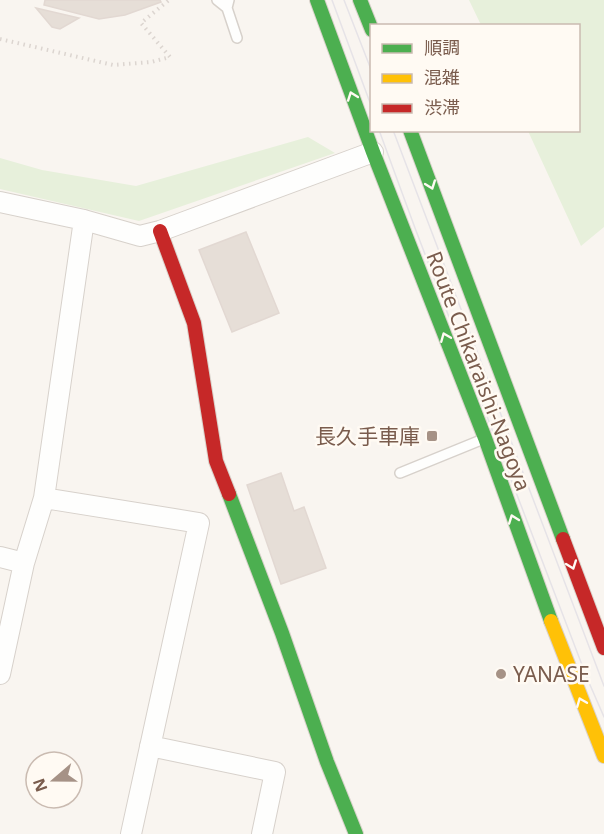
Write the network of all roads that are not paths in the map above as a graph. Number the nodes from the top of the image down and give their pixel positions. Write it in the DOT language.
graph roads {
  1 [pos="217,0"];
  2 [pos="317,0"];
  3 [pos="360,0"];
  4 [pos="228,4"];
  5 [pos="370,25"];
  6 [pos="237,38"];
  7 [pos="411,132"];
  8 [pos="373,152"];
  9 [pos="0,202"];
  10 [pos="84,220"];
  11 [pos="160,231"];
  12 [pos="485,438"];
  13 [pos="400,473"];
  14 [pos="44,498"];
  15 [pos="0,557"];
  16 [pos="24,563"];
  17 [pos="604,648"];
  18 [pos="0,674"];
  19 [pos="150,746"];
  20 [pos="604,756"];
  21 [pos="131,834"];
  22 [pos="262,834"];
  23 [pos="356,834"];
  1 -- 4 [label="lane"];
  8 -- 2 [label="main road, Route Chikaraishi-Nagoya, one-way"];
  3 -- 5 [label="main road"];
  4 -- 6 [label="lane"];
  7 -- 17 [label="main road, Route Chikaraishi-Nagoya, one-way"];
  8 -- 11 [label="street"];
  12 -- 8 [label="main road, Route Chikaraishi-Nagoya, one-way"];
  9 -- 10 [label="street"];
  10 -- 11 [label="street"];
  10 -- 14 [label="street"];
  11 -- 23 [label="main road"];
  12 -- 13 [label="lane"];
  20 -- 12 [label="main road, Route Chikaraishi-Nagoya, one-way"];
  14 -- 16 [label="street"];
  14 -- 19 [label="street"];
  15 -- 16 [label="street"];
  16 -- 18 [label="street"];
  19 -- 21 [label="street"];
  19 -- 22 [label="street"];
}
